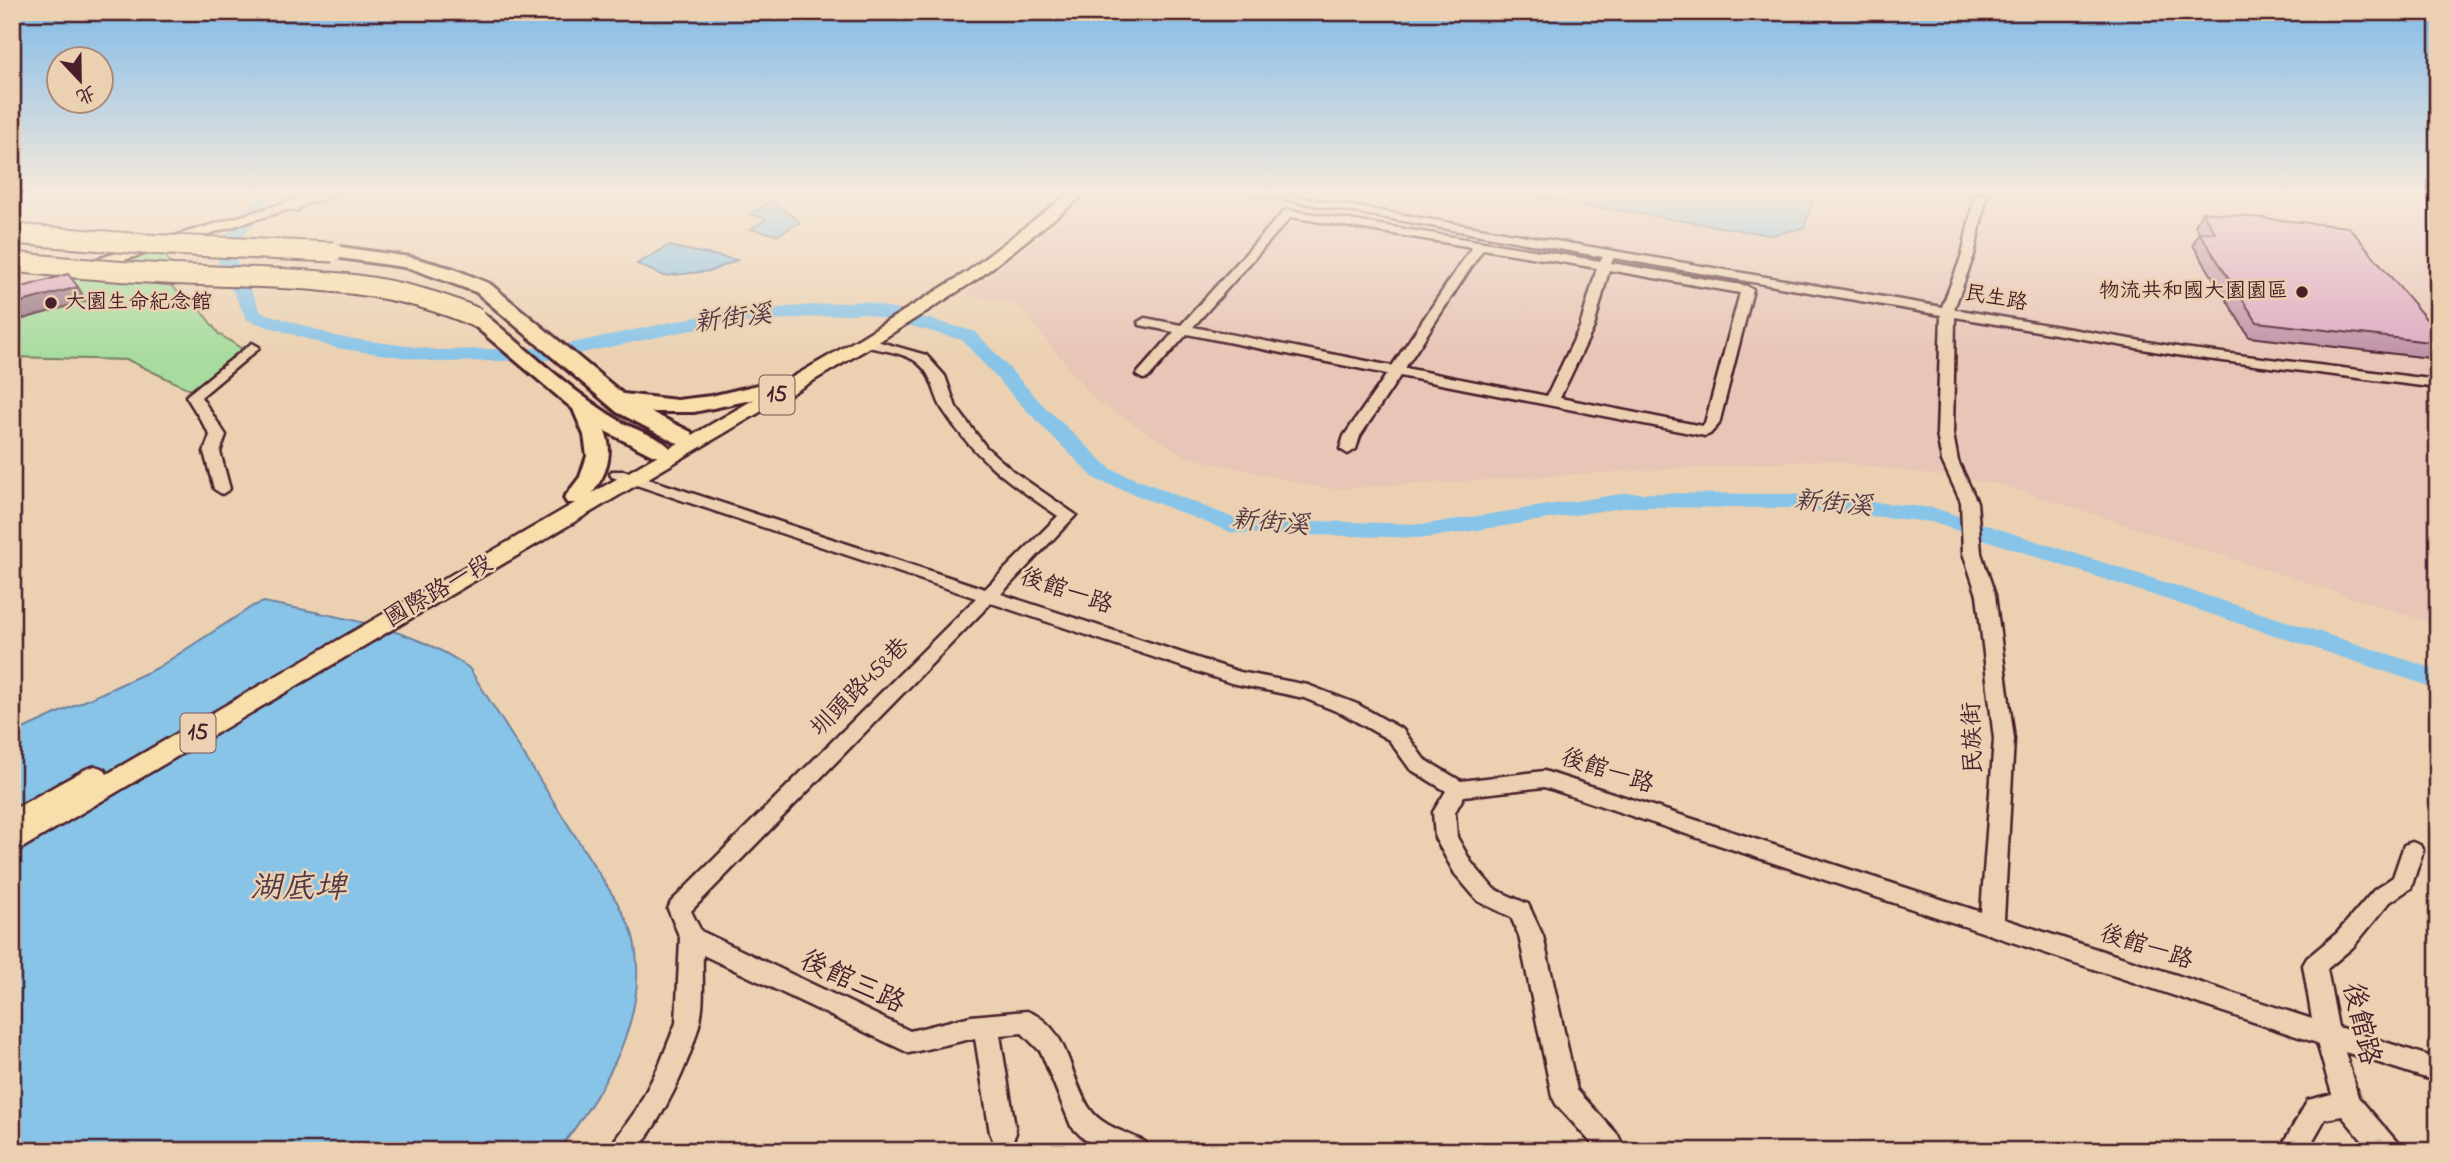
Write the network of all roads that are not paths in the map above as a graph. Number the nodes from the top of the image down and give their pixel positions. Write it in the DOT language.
graph roads {
  1 [pos="148,248"];
  2 [pos="245,248"];
  3 [pos="992,248"];
  4 [pos="999,248"];
  5 [pos="1257,248"];
  6 [pos="1478,248"];
  7 [pos="1508,248"];
  8 [pos="1546,248"];
  9 [pos="1970,248"];
  10 [pos="333,252"];
  11 [pos="1608,260"];
  12 [pos="12,262"];
  13 [pos="48,281"];
  14 [pos="946,285"];
  15 [pos="1947,310"];
  16 [pos="1144,322"];
  17 [pos="1185,329"];
  18 [pos="857,340"];
  19 [pos="252,347"];
  20 [pos="1396,371"];
  21 [pos="582,372"];
  22 [pos="1143,375"];
  23 [pos="2438,384"];
  24 [pos="762,391"];
  25 [pos="611,396"];
  26 [pos="1552,400"];
  27 [pos="580,407"];
  28 [pos="685,442"];
  29 [pos="1348,449"];
  30 [pos="660,450"];
  31 [pos="626,476"];
  32 [pos="222,489"];
  33 [pos="576,498"];
  34 [pos="991,595"];
  35 [pos="1458,789"];
  36 [pos="12,823"];
  37 [pos="12,843"];
  38 [pos="2412,851"];
  39 [pos="1992,924"];
  40 [pos="692,938"];
  41 [pos="986,1028"];
  42 [pos="2327,1034"];
  43 [pos="2438,1071"];
  44 [pos="2347,1103"];
  45 [pos="1003,1133"];
  46 [pos="620,1151"];
  47 [pos="1136,1151"];
  48 [pos="1607,1151"];
  49 [pos="2292,1151"];
  50 [pos="2388,1151"];
  1 -- 13 [label="main road"];
  2 -- 10 [label="highway, bridge"];
  3 -- 14 [label="main road, 15"];
  4 -- 14 [label="main road, 15"];
  5 -- 17 [label="street"];
  6 -- 20 [label="street"];
  7 -- 11 [label="street"];
  8 -- 11 [label="street, 民生路"];
  9 -- 15 [label="street"];
  10 -- 21 [label="highway"];
  11 -- 15 [label="street, 民生路"];
  11 -- 26 [label="street"];
  11 -- 26 [label="street"];
  12 -- 27 [label="highway, bridge"];
  14 -- 18 [label="main road, 15"];
  15 -- 23 [label="street, 民生路"];
  15 -- 39 [label="street, 民族街"];
  16 -- 17 [label="street"];
  17 -- 20 [label="street"];
  17 -- 22 [label="street"];
  18 -- 24 [label="main road, 國際路一段 / 15"];
  18 -- 28 [label="main road, 國際路一段 / 15"];
  18 -- 34 [label="street, 圳頭路458巷"];
  19 -- 32 [label="street"];
  20 -- 26 [label="street"];
  20 -- 29 [label="street"];
  21 -- 25 [label="highway"];
  24 -- 25 [label="highway"];
  24 -- 28 [label="main road, 國際路一段 / 15"];
  25 -- 28 [label="highway"];
  27 -- 30 [label="highway"];
  27 -- 33 [label="highway"];
  28 -- 30 [label="main road"];
  28 -- 31 [label="main road, 國際路一段 / 15"];
  30 -- 31 [label="main road, 國際路一段 / 15"];
  31 -- 33 [label="main road, 國際路一段 / 15"];
  31 -- 34 [label="street, 後館一路"];
  31 -- 37 [label="main road, 國際路一段 / 15"];
  33 -- 36 [label="main road, 國際路一段 / 15"];
  34 -- 35 [label="street, 後館一路"];
  34 -- 40 [label="street, 圳頭路458巷"];
  35 -- 39 [label="street, 後館一路"];
  35 -- 48 [label="street"];
  38 -- 42 [label="street, 後館路"];
  39 -- 42 [label="street, 後館一路"];
  40 -- 41 [label="street, 後館三路"];
  40 -- 46 [label="street, 圳頭路458巷"];
  41 -- 45 [label="street"];
  41 -- 47 [label="street, 後館三路"];
  42 -- 43 [label="street, 後館一路"];
  42 -- 44 [label="street, 後館路"];
  44 -- 49 [label="street"];
  44 -- 50 [label="street, 後館路"];
}
